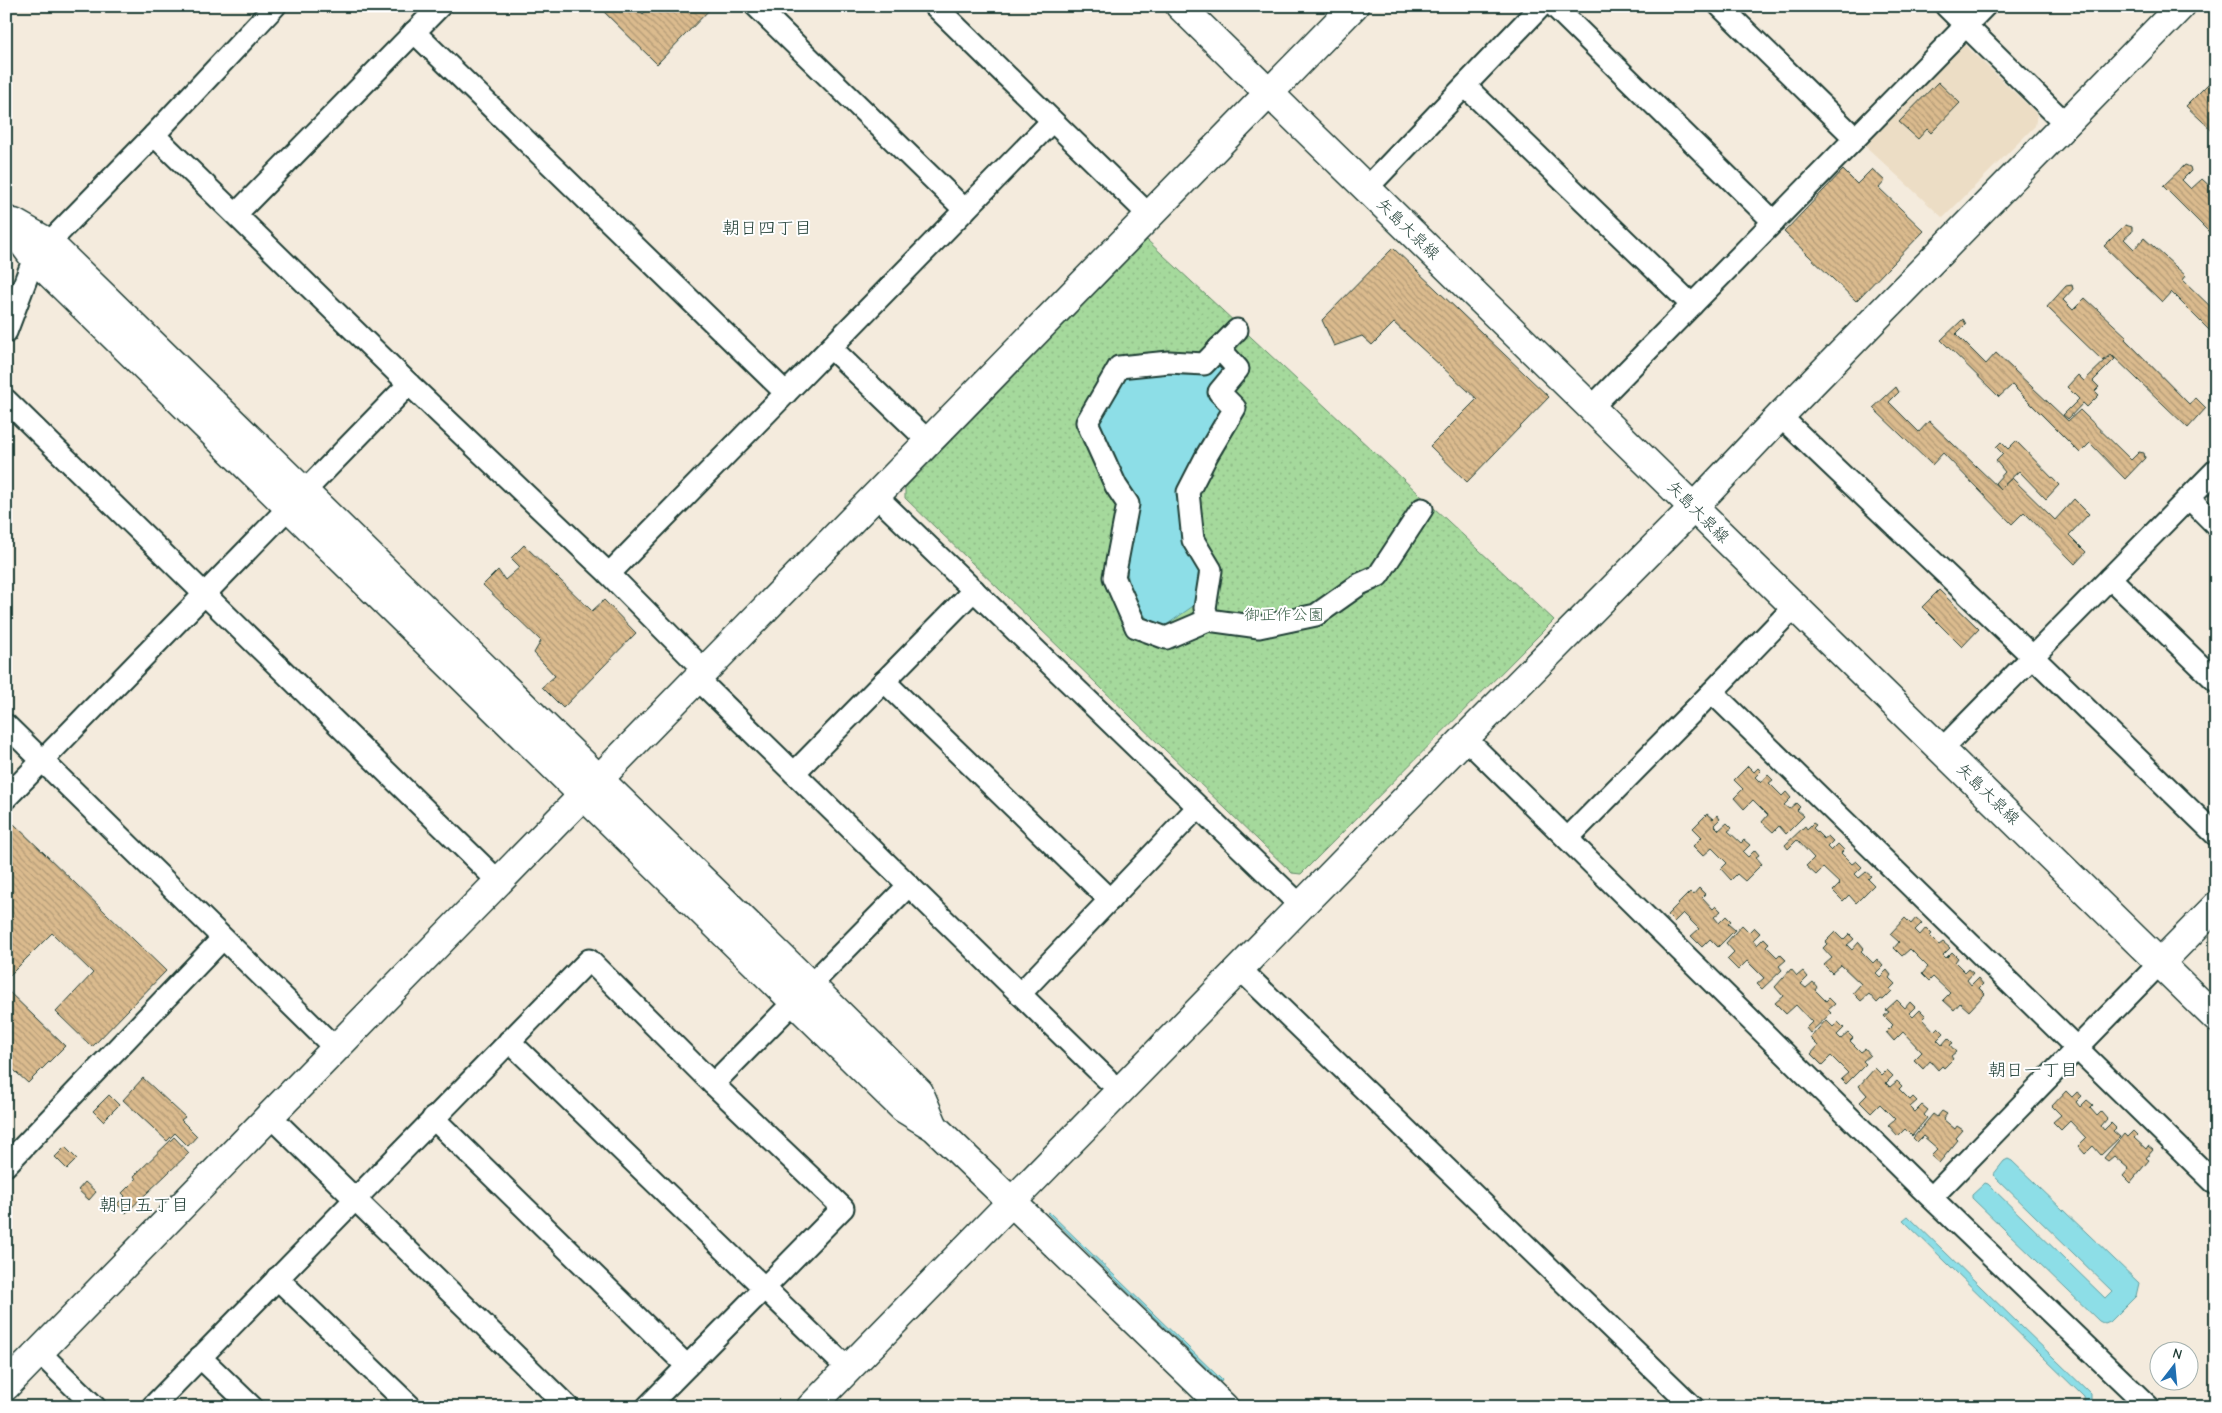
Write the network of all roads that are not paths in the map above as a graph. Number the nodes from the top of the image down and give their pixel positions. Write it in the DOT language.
graph roads {
  1 [pos="440,6"];
  2 [pos="756,6"];
  3 [pos="935,6"];
  4 [pos="1180,6"];
  5 [pos="1354,6"];
  6 [pos="1541,6"];
  7 [pos="1554,6"];
  8 [pos="1720,6"];
  9 [pos="1946,6"];
  10 [pos="1985,6"];
  11 [pos="2181,6"];
  12 [pos="266,9"];
  13 [pos="1966,26"];
  14 [pos="414,32"];
  15 [pos="1465,86"];
  16 [pos="1268,92"];
  17 [pos="1052,121"];
  18 [pos="2066,124"];
  19 [pos="154,135"];
  20 [pos="1855,138"];
  21 [pos="1367,188"];
  22 [pos="965,210"];
  23 [pos="237,214"];
  24 [pos="1150,214"];
  25 [pos="6,219"];
  26 [pos="1774,222"];
  27 [pos="42,250"];
  28 [pos="1692,305"];
  29 [pos="1236,330"];
  30 [pos="6,332"];
  31 [pos="831,348"];
  32 [pos="1219,348"];
  33 [pos="409,384"];
  34 [pos="786,393"];
  35 [pos="6,400"];
  36 [pos="1592,408"];
  37 [pos="1780,416"];
  38 [pos="928,441"];
  39 [pos="2216,470"];
  40 [pos="875,495"];
  41 [pos="2189,498"];
  42 [pos="296,499"];
  43 [pos="1693,508"];
  44 [pos="1422,509"];
  45 [pos="2216,525"];
  46 [pos="609,574"];
  47 [pos="2110,578"];
  48 [pos="974,590"];
  49 [pos="205,595"];
  50 [pos="1794,607"];
  51 [pos="1208,620"];
  52 [pos="2033,657"];
  53 [pos="705,678"];
  54 [pos="884,681"];
  55 [pos="2216,681"];
  56 [pos="1712,692"];
  57 [pos="6,725"];
  58 [pos="1465,738"];
  59 [pos="1942,749"];
  60 [pos="43,762"];
  61 [pos="794,773"];
  62 [pos="591,786"];
  63 [pos="6,798"];
  64 [pos="1198,807"];
  65 [pos="2216,835"];
  66 [pos="1568,838"];
  67 [pos="498,881"];
  68 [pos="909,885"];
  69 [pos="1110,900"];
  70 [pos="1301,906"];
  71 [pos="2216,906"];
  72 [pos="222,939"];
  73 [pos="2160,963"];
  74 [pos="1240,968"];
  75 [pos="802,993"];
  76 [pos="1020,994"];
  77 [pos="2216,1018"];
  78 [pos="509,1041"];
  79 [pos="335,1048"];
  80 [pos="2076,1048"];
  81 [pos="1107,1079"];
  82 [pos="713,1084"];
  83 [pos="269,1115"];
  84 [pos="434,1118"];
  85 [pos="6,1165"];
  86 [pos="2216,1184"];
  87 [pos="1932,1197"];
  88 [pos="355,1199"];
  89 [pos="1013,1201"];
  90 [pos="278,1278"];
  91 [pos="763,1289"];
  92 [pos="40,1353"];
  93 [pos="200,1357"];
  94 [pos="687,1366"];
  95 [pos="848,1369"];
  96 [pos="6,1386"];
  97 [pos="95,1407"];
  98 [pos="152,1407"];
  99 [pos="252,1407"];
  100 [pos="411,1407"];
  101 [pos="568,1407"];
  102 [pos="647,1407"];
  103 [pos="811,1407"];
  104 [pos="1224,1407"];
  105 [pos="1693,1407"];
  106 [pos="2149,1407"];
  1 -- 14 [label="street"];
  2 -- 22 [label="street"];
  3 -- 17 [label="street"];
  4 -- 16 [label="street, 矢島大泉線"];
  5 -- 16 [label="street"];
  6 -- 15 [label="street"];
  7 -- 26 [label="street"];
  8 -- 20 [label="street"];
  9 -- 13 [label="street"];
  10 -- 13 [label="street"];
  11 -- 18 [label="street"];
  12 -- 19 [label="street"];
  13 -- 18 [label="street"];
  13 -- 20 [label="street"];
  14 -- 23 [label="street"];
  14 -- 34 [label="street"];
  15 -- 21 [label="street"];
  15 -- 28 [label="street"];
  16 -- 21 [label="street, 矢島大泉線"];
  16 -- 24 [label="street"];
  17 -- 22 [label="street"];
  17 -- 24 [label="street"];
  18 -- 37 [label="street"];
  19 -- 23 [label="street"];
  19 -- 27 [label="street"];
  20 -- 26 [label="street"];
  21 -- 36 [label="street, 矢島大泉線"];
  22 -- 31 [label="street"];
  23 -- 33 [label="street"];
  24 -- 38 [label="street"];
  25 -- 27 [label="street"];
  26 -- 28 [label="street"];
  27 -- 30 [label="street"];
  27 -- 42 [label="street"];
  28 -- 36 [label="street"];
  29 -- 32 [label="street"];
  31 -- 34 [label="street"];
  31 -- 38 [label="street"];
  32 -- 51 [label="street"];
  32 -- 51 [label="street"];
  33 -- 42 [label="street"];
  33 -- 46 [label="street"];
  34 -- 46 [label="street"];
  35 -- 49 [label="street"];
  36 -- 43 [label="street, 矢島大泉線"];
  37 -- 43 [label="street"];
  37 -- 52 [label="street"];
  38 -- 40 [label="street"];
  39 -- 41 [label="street"];
  40 -- 48 [label="street"];
  40 -- 53 [label="street"];
  41 -- 45 [label="street"];
  41 -- 47 [label="street"];
  42 -- 49 [label="street"];
  42 -- 62 [label="street"];
  43 -- 50 [label="street, 矢島大泉線"];
  43 -- 58 [label="street"];
  44 -- 51 [label="street"];
  46 -- 53 [label="street"];
  47 -- 52 [label="street"];
  47 -- 55 [label="street"];
  48 -- 54 [label="street"];
  48 -- 64 [label="street"];
  49 -- 60 [label="street"];
  49 -- 67 [label="street"];
  50 -- 56 [label="street"];
  50 -- 59 [label="street, 矢島大泉線"];
  52 -- 59 [label="street"];
  52 -- 65 [label="street"];
  53 -- 61 [label="street"];
  53 -- 62 [label="street"];
  54 -- 61 [label="street"];
  54 -- 69 [label="street"];
  56 -- 66 [label="street"];
  56 -- 80 [label="street"];
  57 -- 60 [label="street"];
  58 -- 66 [label="street"];
  58 -- 70 [label="street"];
  59 -- 73 [label="street, 矢島大泉線"];
  60 -- 63 [label="street"];
  60 -- 72 [label="street"];
  61 -- 68 [label="street"];
  62 -- 67 [label="street"];
  62 -- 75 [label="street"];
  64 -- 69 [label="street"];
  64 -- 70 [label="street"];
  66 -- 87 [label="street"];
  67 -- 79 [label="street"];
  68 -- 75 [label="street"];
  68 -- 76 [label="street"];
  69 -- 76 [label="street"];
  70 -- 74 [label="street"];
  71 -- 73 [label="street"];
  72 -- 79 [label="street"];
  72 -- 85 [label="street"];
  73 -- 77 [label="street, 矢島大泉線"];
  73 -- 80 [label="street"];
  74 -- 89 [label="street"];
  74 -- 105 [label="street"];
  75 -- 82 [label="street"];
  75 -- 89 [label="street"];
  76 -- 81 [label="street"];
  78 -- 82 [label="street"];
  78 -- 84 [label="street"];
  78 -- 91 [label="street"];
  79 -- 83 [label="street"];
  80 -- 86 [label="street"];
  80 -- 87 [label="street"];
  82 -- 91 [label="street"];
  83 -- 88 [label="street"];
  83 -- 92 [label="street"];
  84 -- 88 [label="street"];
  84 -- 94 [label="street"];
  87 -- 106 [label="street"];
  88 -- 90 [label="street"];
  88 -- 101 [label="street"];
  89 -- 95 [label="street"];
  89 -- 104 [label="street"];
  90 -- 93 [label="street"];
  90 -- 100 [label="street"];
  91 -- 94 [label="street"];
  91 -- 95 [label="street"];
  92 -- 96 [label="street"];
  92 -- 97 [label="street"];
  93 -- 98 [label="street"];
  93 -- 99 [label="street"];
  94 -- 102 [label="street"];
  95 -- 103 [label="street"];
}
